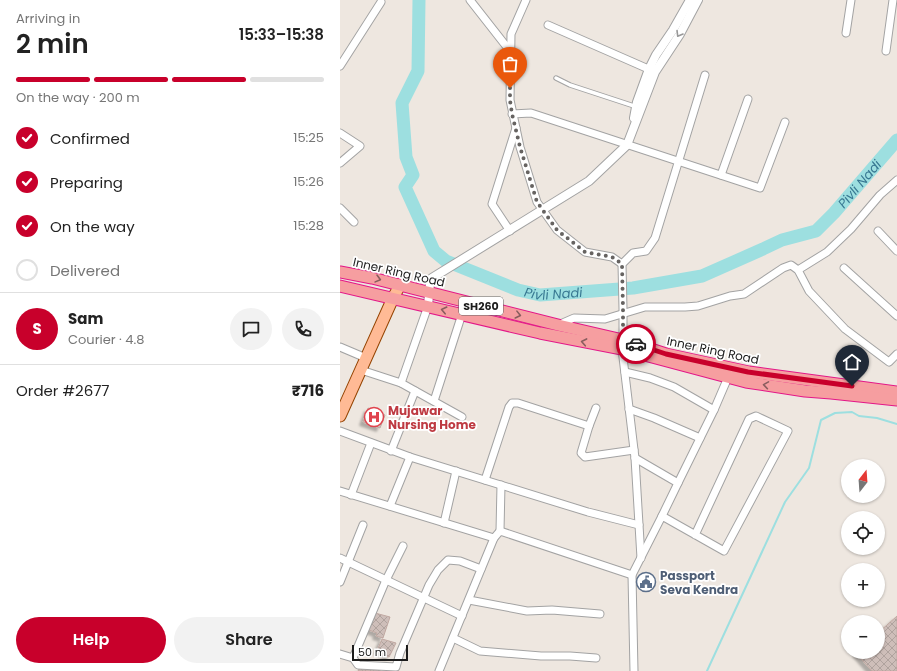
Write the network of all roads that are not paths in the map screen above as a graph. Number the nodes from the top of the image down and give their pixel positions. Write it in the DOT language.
graph roads {
  1 [pos="470,0"];
  2 [pos="526,0"];
  3 [pos="690,0"];
  4 [pos="698,0"];
  5 [pos="851,0"];
  6 [pos="894,0"];
  7 [pos="381,2"];
  8 [pos="548,25"];
  9 [pos="846,33"];
  10 [pos="510,51"];
  11 [pos="886,51"];
  12 [pos="340,66"];
  13 [pos="652,70"];
  14 [pos="705,75"];
  15 [pos="556,78"];
  16 [pos="748,99"];
  17 [pos="639,108"];
  18 [pos="512,114"];
  19 [pos="785,122"];
  20 [pos="516,128"];
  21 [pos="340,132"];
  22 [pos="627,145"];
  23 [pos="678,161"];
  24 [pos="340,163"];
  25 [pos="722,175"];
  26 [pos="897,180"];
  27 [pos="340,208"];
  28 [pos="543,210"];
  29 [pos="354,222"];
  30 [pos="510,231"];
  31 [pos="878,231"];
  32 [pos="897,251"];
  33 [pos="622,264"];
  34 [pos="844,268"];
  35 [pos="798,270"];
  36 [pos="340,272"];
  37 [pos="400,285"];
  38 [pos="340,286"];
  39 [pos="430,293"];
  40 [pos="393,298"];
  41 [pos="428,306"];
  42 [pos="623,311"];
  43 [pos="462,314"];
  44 [pos="897,316"];
  45 [pos="558,325"];
  46 [pos="623,345"];
  47 [pos="340,347"];
  48 [pos="897,354"];
  49 [pos="366,358"];
  50 [pos="361,370"];
  51 [pos="625,372"];
  52 [pos="730,373"];
  53 [pos="401,383"];
  54 [pos="416,391"];
  55 [pos="897,392"];
  56 [pos="897,400"];
  57 [pos="434,401"];
  58 [pos="596,408"];
  59 [pos="629,409"];
  60 [pos="714,410"];
  61 [pos="340,416"];
  62 [pos="462,417"];
  63 [pos="589,426"];
  64 [pos="340,431"];
  65 [pos="700,438"];
  66 [pos="371,443"];
  67 [pos="634,450"];
  68 [pos="391,451"];
  69 [pos="410,457"];
  70 [pos="635,458"];
  71 [pos="456,471"];
  72 [pos="485,480"];
  73 [pos="678,483"];
  74 [pos="501,485"];
  75 [pos="340,491"];
  76 [pos="351,495"];
  77 [pos="390,506"];
  78 [pos="662,516"];
  79 [pos="444,523"];
  80 [pos="363,525"];
  81 [pos="639,525"];
  82 [pos="500,531"];
  83 [pos="695,535"];
  84 [pos="494,538"];
  85 [pos="403,546"];
  86 [pos="340,558"];
  87 [pos="641,558"];
  88 [pos="349,562"];
  89 [pos="481,569"];
  90 [pos="632,575"];
  91 [pos="386,580"];
  92 [pos="340,582"];
  93 [pos="424,598"];
  94 [pos="469,600"];
  95 [pos="600,614"];
  96 [pos="462,616"];
  97 [pos="453,638"];
  98 [pos="340,654"];
  99 [pos="353,658"];
  100 [pos="596,658"];
  101 [pos="440,671"];
  102 [pos="634,671"];
  1 -- 10 [label="street"];
  2 -- 10 [label="street"];
  3 -- 13 [label="street"];
  4 -- 13 [label="street, one-way"];
  5 -- 9 [label="street"];
  6 -- 11 [label="street"];
  7 -- 12 [label="street"];
  8 -- 13 [label="street"];
  10 -- 18 [label="street"];
  13 -- 17 [label="street"];
  14 -- 23 [label="street"];
  15 -- 17 [label="lane"];
  16 -- 25 [label="street"];
  17 -- 22 [label="street"];
  18 -- 20 [label="street"];
  18 -- 22 [label="street"];
  19 -- 25 [label="street"];
  20 -- 28 [label="street"];
  20 -- 30 [label="street"];
  21 -- 24 [label="street"];
  22 -- 23 [label="street"];
  22 -- 28 [label="street"];
  23 -- 25 [label="street"];
  23 -- 33 [label="street"];
  26 -- 35 [label="street"];
  27 -- 29 [label="street"];
  28 -- 30 [label="street"];
  28 -- 33 [label="street"];
  30 -- 39 [label="street"];
  31 -- 32 [label="street"];
  33 -- 42 [label="street"];
  34 -- 44 [label="street"];
  35 -- 42 [label="street"];
  35 -- 48 [label="street"];
  36 -- 37 [label="highway, Inner Ring Road / SH260, one-way"];
  37 -- 39 [label="highway, Inner Ring Road / SH260"];
  37 -- 40 [label="main road"];
  38 -- 40 [label="highway, Inner Ring Road / SH260"];
  39 -- 41 [label="street"];
  39 -- 45 [label="highway, Inner Ring Road / SH260, one-way"];
  40 -- 41 [label="highway, Inner Ring Road / SH260"];
  40 -- 49 [label="main road"];
  43 -- 41 [label="highway, Inner Ring Road / SH260, one-way"];
  41 -- 53 [label="street"];
  42 -- 45 [label="street"];
  42 -- 46 [label="street"];
  46 -- 43 [label="highway, Inner Ring Road / SH260, one-way"];
  43 -- 57 [label="street"];
  45 -- 46 [label="highway, Inner Ring Road / SH260"];
  46 -- 51 [label="street"];
  46 -- 52 [label="highway, Inner Ring Road / SH260"];
  47 -- 49 [label="street"];
  49 -- 50 [label="main road"];
  50 -- 53 [label="street"];
  50 -- 61 [label="main road"];
  51 -- 59 [label="street"];
  51 -- 60 [label="street"];
  52 -- 55 [label="highway, Inner Ring Road / SH260"];
  56 -- 52 [label="highway, Inner Ring Road / SH260, one-way"];
  52 -- 60 [label="street"];
  53 -- 54 [label="street"];
  54 -- 57 [label="street"];
  54 -- 68 [label="street"];
  57 -- 62 [label="street"];
  58 -- 63 [label="street"];
  59 -- 65 [label="street"];
  59 -- 67 [label="street"];
  60 -- 65 [label="street"];
  63 -- 67 [label="street"];
  63 -- 72 [label="street"];
  64 -- 66 [label="street"];
  65 -- 73 [label="street"];
  66 -- 68 [label="street"];
  66 -- 76 [label="street"];
  67 -- 70 [label="street"];
  68 -- 69 [label="street"];
  69 -- 71 [label="street"];
  69 -- 77 [label="street"];
  70 -- 73 [label="street"];
  70 -- 81 [label="street"];
  71 -- 72 [label="street"];
  71 -- 79 [label="street"];
  72 -- 74 [label="street"];
  73 -- 78 [label="street"];
  74 -- 81 [label="street"];
  74 -- 82 [label="street"];
  75 -- 76 [label="street"];
  76 -- 77 [label="street"];
  77 -- 79 [label="street"];
  78 -- 83 [label="street"];
  78 -- 87 [label="street"];
  79 -- 84 [label="street"];
  80 -- 88 [label="street"];
  81 -- 87 [label="street"];
  82 -- 84 [label="street"];
  82 -- 90 [label="street"];
  83 -- 83 [label="street"];
  84 -- 89 [label="street"];
  85 -- 91 [label="street"];
  86 -- 88 [label="street"];
  87 -- 90 [label="street"];
  88 -- 91 [label="street"];
  88 -- 92 [label="street"];
  89 -- 93 [label="street"];
  89 -- 94 [label="street"];
  90 -- 102 [label="street"];
  91 -- 93 [label="street"];
  91 -- 99 [label="street"];
  93 -- 96 [label="street"];
  93 -- 99 [label="street"];
  94 -- 95 [label="street"];
  94 -- 96 [label="street"];
  96 -- 97 [label="street"];
  97 -- 100 [label="street"];
  97 -- 101 [label="street"];
  98 -- 99 [label="street"];
}
